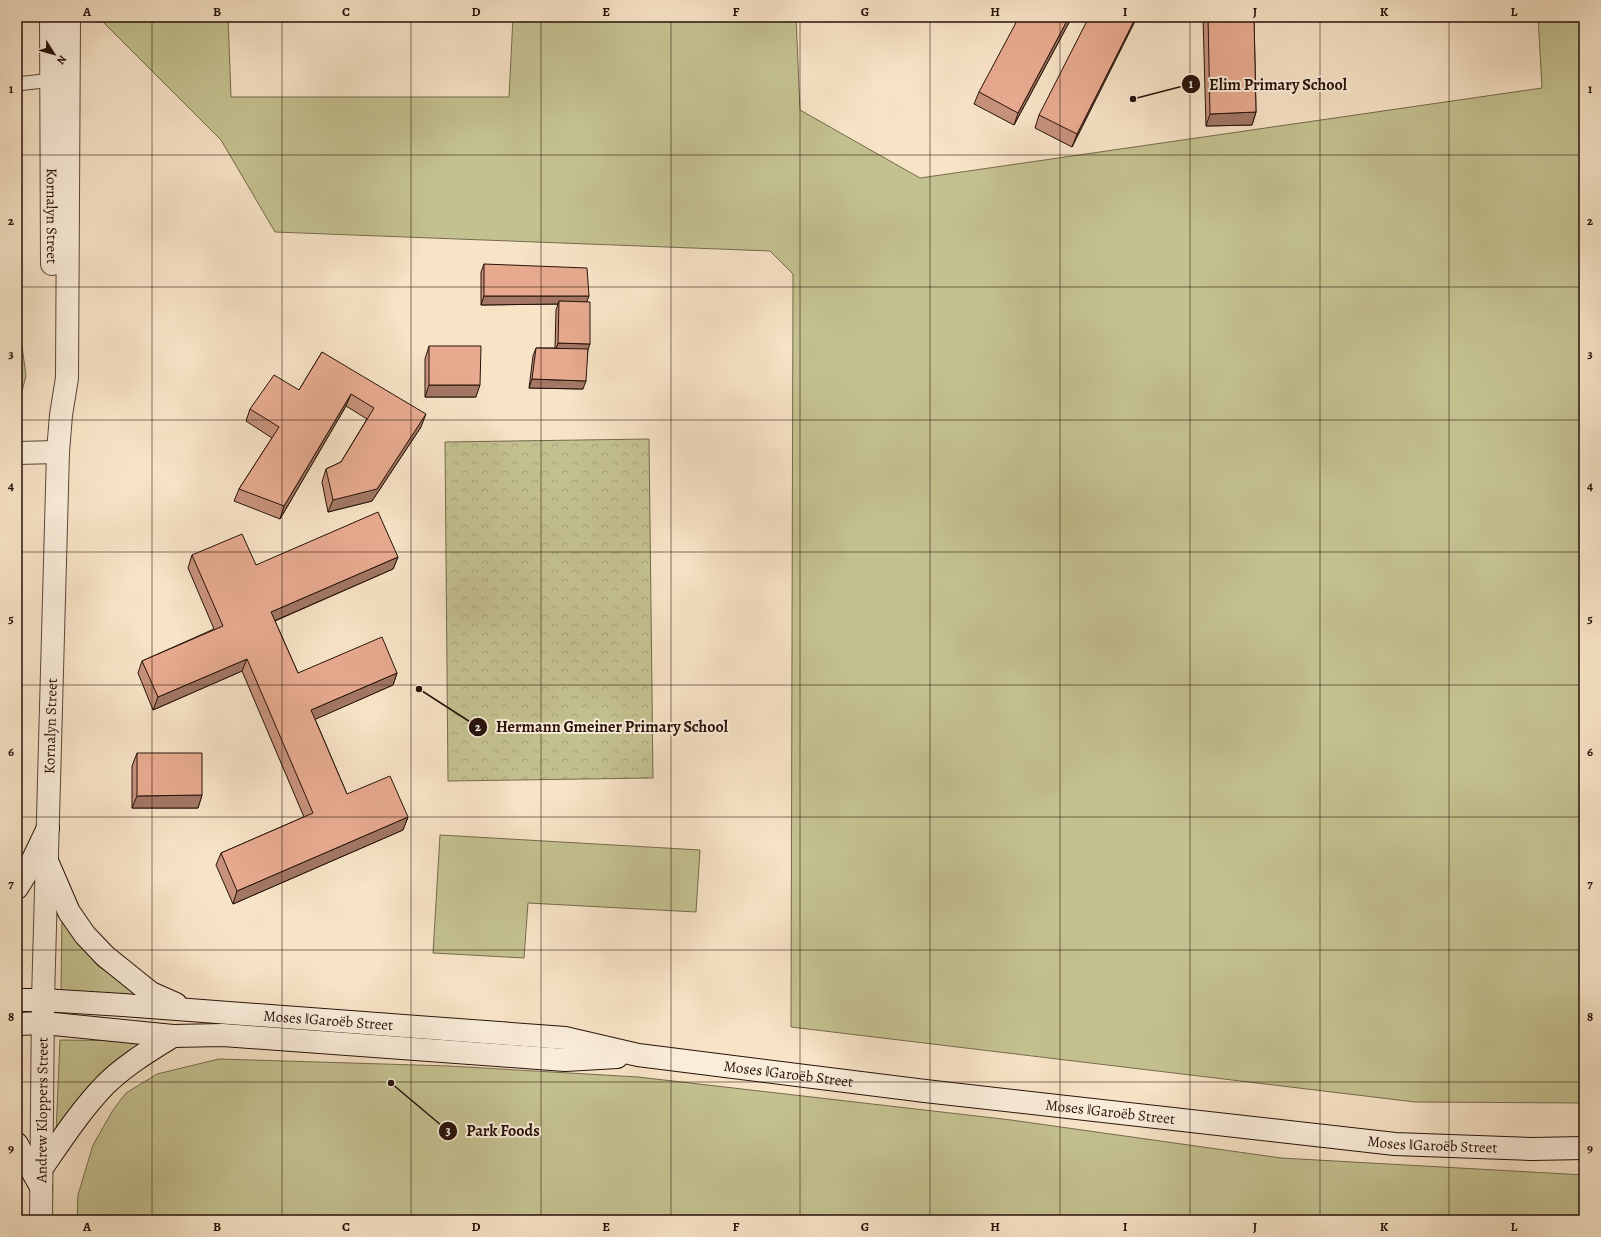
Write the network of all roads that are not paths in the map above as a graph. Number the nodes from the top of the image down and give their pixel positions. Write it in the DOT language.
graph roads {
  1 [pos="51,17"];
  2 [pos="69,17"];
  3 [pos="52,80"];
  4 [pos="17,84"];
  5 [pos="61,415"];
  6 [pos="58,452"];
  7 [pos="17,453"];
  8 [pos="48,828"];
  9 [pos="47,861"];
  10 [pos="17,888"];
  11 [pos="17,1000"];
  12 [pos="43,1000"];
  13 [pos="192,1011"];
  14 [pos="44,1023"];
  15 [pos="17,1024"];
  16 [pos="173,1036"];
  17 [pos="638,1055"];
  18 [pos="17,1144"];
  19 [pos="1584,1148"];
  20 [pos="41,1178"];
  21 [pos="41,1220"];
  1 -- 3 [label="main road, Kornalyn Street"];
  2 -- 5 [label="main road, Kornalyn Street"];
  3 -- 4 [label="lane"];
  3 -- 5 [label="main road, Kornalyn Street"];
  5 -- 6 [label="main road, Kornalyn Street"];
  6 -- 7 [label="main road"];
  6 -- 8 [label="main road, Kornalyn Street"];
  8 -- 9 [label="main road, Kornalyn Street"];
  8 -- 10 [label="main road"];
  9 -- 12 [label="main road, Kornalyn Street"];
  9 -- 13 [label="main road"];
  11 -- 12 [label="main road, Moses ǁGaroëb Street"];
  12 -- 13 [label="main road, Moses ǁGaroëb Street"];
  12 -- 14 [label="main road, Andrew Kloppers Street"];
  13 -- 17 [label="main road, Moses ǁGaroëb Street"];
  14 -- 15 [label="main road, Moses ǁGaroëb Street"];
  14 -- 16 [label="main road, Moses ǁGaroëb Street"];
  14 -- 20 [label="main road, Andrew Kloppers Street"];
  16 -- 17 [label="main road, Moses ǁGaroëb Street"];
  16 -- 20 [label="main road"];
  17 -- 19 [label="main road, Moses ǁGaroëb Street"];
  18 -- 20 [label="main road"];
  20 -- 21 [label="main road, Andrew Kloppers Street"];
}
